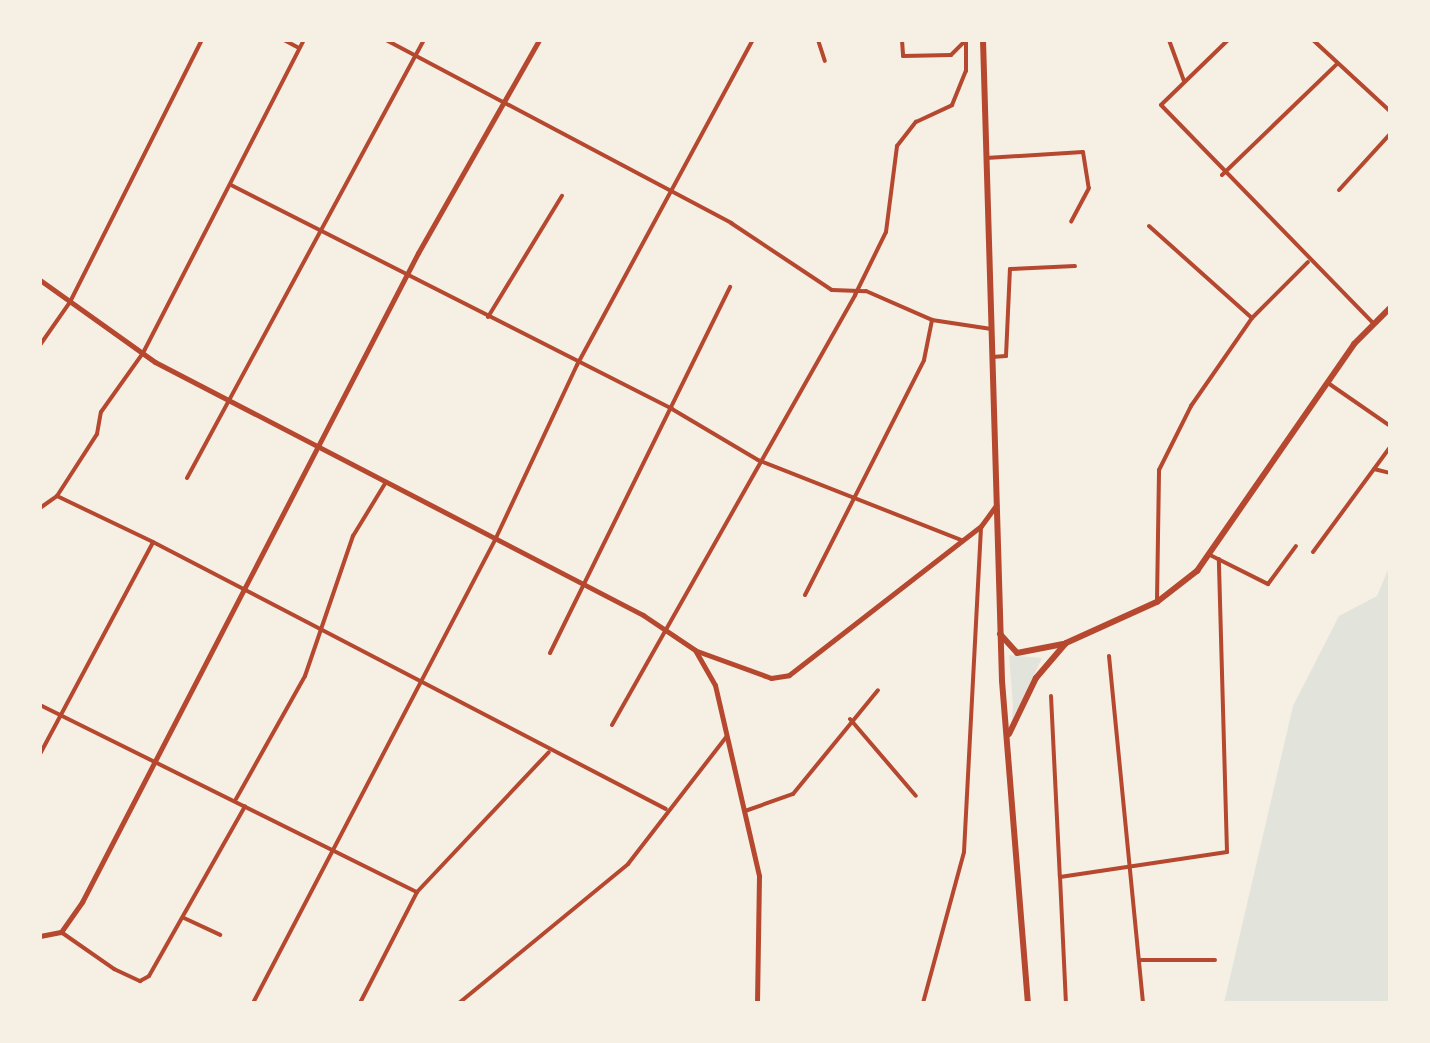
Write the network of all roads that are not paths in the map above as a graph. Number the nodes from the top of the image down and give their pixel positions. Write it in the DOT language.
graph roads {
  1 [pos="202,40"];
  2 [pos="284,40"];
  3 [pos="304,40"];
  4 [pos="386,40"];
  5 [pos="424,40"];
  6 [pos="539,40"];
  7 [pos="753,40"];
  8 [pos="818,40"];
  9 [pos="902,40"];
  10 [pos="966,40"];
  11 [pos="983,40"];
  12 [pos="1169,40"];
  13 [pos="1228,40"];
  14 [pos="1313,40"];
  15 [pos="299,48"];
  16 [pos="415,57"];
  17 [pos="825,61"];
  18 [pos="1337,64"];
  19 [pos="1184,81"];
  20 [pos="504,102"];
  21 [pos="1390,111"];
  22 [pos="1390,134"];
  23 [pos="986,158"];
  24 [pos="1222,175"];
  25 [pos="231,185"];
  26 [pos="1339,190"];
  27 [pos="562,196"];
  28 [pos="673,196"];
  29 [pos="1071,222"];
  30 [pos="1149,226"];
  31 [pos="321,229"];
  32 [pos="1309,261"];
  33 [pos="1075,266"];
  34 [pos="407,274"];
  35 [pos="40,280"];
  36 [pos="730,287"];
  37 [pos="855,295"];
  38 [pos="70,302"];
  39 [pos="1390,308"];
  40 [pos="488,317"];
  41 [pos="1252,318"];
  42 [pos="932,320"];
  43 [pos="1373,323"];
  44 [pos="991,329"];
  45 [pos="40,345"];
  46 [pos="143,353"];
  47 [pos="992,357"];
  48 [pos="577,365"];
  49 [pos="1328,383"];
  50 [pos="230,402"];
  51 [pos="672,409"];
  52 [pos="1390,426"];
  53 [pos="316,446"];
  54 [pos="1390,447"];
  55 [pos="758,460"];
  56 [pos="1374,469"];
  57 [pos="1390,473"];
  58 [pos="187,478"];
  59 [pos="386,482"];
  60 [pos="57,496"];
  61 [pos="855,497"];
  62 [pos="997,504"];
  63 [pos="41,507"];
  64 [pos="981,526"];
  65 [pos="495,540"];
  66 [pos="961,540"];
  67 [pos="153,542"];
  68 [pos="1296,546"];
  69 [pos="1313,552"];
  70 [pos="1210,555"];
  71 [pos="1219,559"];
  72 [pos="586,587"];
  73 [pos="245,588"];
  74 [pos="805,595"];
  75 [pos="1157,602"];
  76 [pos="325,631"];
  77 [pos="669,632"];
  78 [pos="1000,634"];
  79 [pos="1066,643"];
  80 [pos="695,650"];
  81 [pos="550,653"];
  82 [pos="1109,656"];
  83 [pos="417,683"];
  84 [pos="878,690"];
  85 [pos="1051,696"];
  86 [pos="40,705"];
  87 [pos="57,713"];
  88 [pos="850,719"];
  89 [pos="612,725"];
  90 [pos="726,737"];
  91 [pos="1007,738"];
  92 [pos="549,752"];
  93 [pos="40,754"];
  94 [pos="154,757"];
  95 [pos="916,796"];
  96 [pos="236,799"];
  97 [pos="246,805"];
  98 [pos="666,809"];
  99 [pos="745,811"];
  100 [pos="328,851"];
  101 [pos="1131,865"];
  102 [pos="1060,877"];
  103 [pos="417,892"];
  104 [pos="184,918"];
  105 [pos="61,932"];
  106 [pos="220,935"];
  107 [pos="40,936"];
  108 [pos="1141,960"];
  109 [pos="1215,960"];
  110 [pos="253,1003"];
  111 [pos="360,1003"];
  112 [pos="459,1003"];
  113 [pos="757,1003"];
  114 [pos="923,1003"];
  115 [pos="1028,1003"];
  116 [pos="1066,1003"];
  117 [pos="1143,1003"];
  1 -- 38 [label="street"];
  2 -- 15 [label="street"];
  3 -- 15 [label="street"];
  4 -- 16 [label="street"];
  5 -- 16 [label="street"];
  6 -- 20 [label="street"];
  7 -- 28 [label="street"];
  8 -- 17 [label="street"];
  9 -- 10 [label="street"];
  10 -- 37 [label="street"];
  11 -- 23 [label="main road"];
  12 -- 19 [label="street"];
  13 -- 19 [label="street"];
  14 -- 18 [label="street"];
  15 -- 25 [label="street"];
  16 -- 20 [label="street"];
  16 -- 31 [label="street"];
  18 -- 21 [label="street"];
  18 -- 24 [label="street"];
  19 -- 24 [label="street"];
  20 -- 28 [label="street"];
  20 -- 34 [label="street"];
  22 -- 26 [label="street"];
  23 -- 29 [label="street"];
  23 -- 44 [label="main road"];
  24 -- 32 [label="street"];
  25 -- 31 [label="street"];
  25 -- 46 [label="street"];
  27 -- 40 [label="street"];
  28 -- 37 [label="street"];
  28 -- 48 [label="street"];
  30 -- 41 [label="street"];
  31 -- 34 [label="street"];
  31 -- 50 [label="street"];
  32 -- 41 [label="street"];
  32 -- 43 [label="street"];
  33 -- 47 [label="street"];
  34 -- 40 [label="street"];
  34 -- 53 [label="street"];
  35 -- 38 [label="street"];
  36 -- 51 [label="street"];
  37 -- 42 [label="street"];
  37 -- 55 [label="street"];
  38 -- 45 [label="street"];
  38 -- 46 [label="street"];
  39 -- 43 [label="main road"];
  40 -- 48 [label="street"];
  41 -- 75 [label="street"];
  42 -- 44 [label="street"];
  42 -- 61 [label="street"];
  43 -- 49 [label="main road"];
  44 -- 47 [label="main road"];
  46 -- 50 [label="street"];
  46 -- 60 [label="street"];
  47 -- 62 [label="main road"];
  48 -- 51 [label="street"];
  48 -- 65 [label="street"];
  49 -- 52 [label="street"];
  49 -- 70 [label="main road"];
  50 -- 53 [label="street"];
  50 -- 58 [label="street"];
  51 -- 55 [label="street"];
  51 -- 72 [label="street"];
  53 -- 59 [label="street"];
  53 -- 73 [label="street"];
  54 -- 56 [label="street"];
  55 -- 61 [label="street"];
  55 -- 77 [label="street"];
  56 -- 57 [label="street"];
  56 -- 69 [label="street"];
  59 -- 65 [label="street"];
  59 -- 76 [label="street"];
  60 -- 63 [label="street"];
  60 -- 67 [label="street"];
  61 -- 66 [label="street"];
  61 -- 74 [label="street"];
  62 -- 64 [label="street"];
  62 -- 78 [label="main road"];
  64 -- 66 [label="street"];
  64 -- 114 [label="street"];
  65 -- 72 [label="street"];
  65 -- 83 [label="street"];
  66 -- 80 [label="street"];
  67 -- 73 [label="street"];
  67 -- 87 [label="street"];
  68 -- 71 [label="street"];
  70 -- 71 [label="street"];
  70 -- 75 [label="main road"];
  71 -- 101 [label="street"];
  72 -- 77 [label="street"];
  72 -- 81 [label="street"];
  73 -- 76 [label="street"];
  73 -- 94 [label="street"];
  75 -- 79 [label="main road"];
  76 -- 83 [label="street"];
  76 -- 96 [label="street"];
  77 -- 80 [label="street"];
  77 -- 89 [label="street"];
  78 -- 79 [label="main road"];
  78 -- 91 [label="main road"];
  79 -- 91 [label="main road"];
  80 -- 90 [label="street"];
  82 -- 101 [label="street"];
  83 -- 92 [label="street"];
  83 -- 100 [label="street"];
  84 -- 88 [label="street"];
  85 -- 102 [label="street"];
  86 -- 87 [label="street"];
  87 -- 93 [label="street"];
  87 -- 94 [label="street"];
  88 -- 95 [label="street"];
  88 -- 99 [label="street"];
  90 -- 98 [label="street"];
  90 -- 99 [label="street"];
  91 -- 115 [label="main road"];
  92 -- 98 [label="street"];
  92 -- 103 [label="street"];
  94 -- 96 [label="street"];
  94 -- 105 [label="street"];
  96 -- 97 [label="street"];
  97 -- 100 [label="street"];
  97 -- 104 [label="street"];
  98 -- 112 [label="street"];
  99 -- 113 [label="street"];
  100 -- 103 [label="street"];
  100 -- 110 [label="street"];
  101 -- 102 [label="street"];
  101 -- 108 [label="street"];
  102 -- 116 [label="street"];
  103 -- 111 [label="street"];
  104 -- 105 [label="street"];
  104 -- 106 [label="street"];
  105 -- 107 [label="street"];
  108 -- 109 [label="street"];
  108 -- 117 [label="street"];
}
